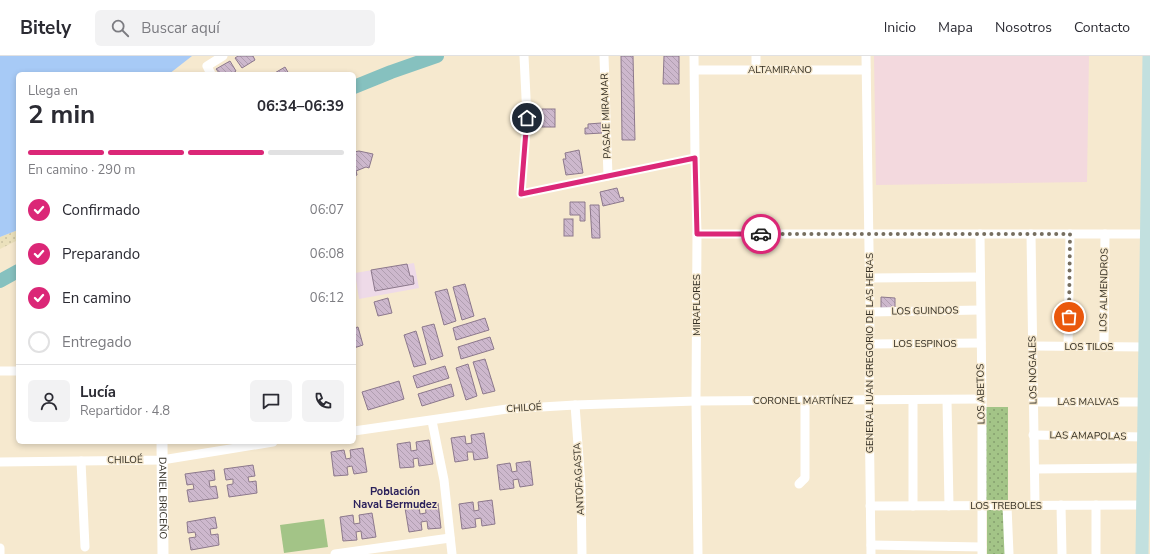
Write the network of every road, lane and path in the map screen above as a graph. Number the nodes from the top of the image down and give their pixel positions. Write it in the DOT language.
graph roads {
  1 [pos="223,56"];
  2 [pos="406,56"];
  3 [pos="437,56"];
  4 [pos="524,56"];
  5 [pos="604,56"];
  6 [pos="694,56"];
  7 [pos="756,56"];
  8 [pos="866,56"];
  9 [pos="1149,56"];
  10 [pos="695,70"];
  11 [pos="756,70"];
  12 [pos="866,70"];
  13 [pos="210,72"];
  14 [pos="356,76"];
  15 [pos="356,87"];
  16 [pos="695,158"];
  17 [pos="608,176"];
  18 [pos="697,234"];
  19 [pos="870,234"];
  20 [pos="980,234"];
  21 [pos="1031,234"];
  22 [pos="1070,234"];
  23 [pos="1105,234"];
  24 [pos="1149,234"];
  25 [pos="16,271"];
  26 [pos="980,277"];
  27 [pos="870,278"];
  28 [pos="0,281"];
  29 [pos="16,282"];
  30 [pos="0,291"];
  31 [pos="980,310"];
  32 [pos="870,312"];
  33 [pos="981,343"];
  34 [pos="870,344"];
  35 [pos="1033,346"];
  36 [pos="1068,347"];
  37 [pos="1104,347"];
  38 [pos="1145,347"];
  39 [pos="0,371"];
  40 [pos="16,371"];
  41 [pos="982,399"];
  42 [pos="805,400"];
  43 [pos="869,400"];
  44 [pos="913,400"];
  45 [pos="947,400"];
  46 [pos="696,401"];
  47 [pos="1033,402"];
  48 [pos="1143,402"];
  49 [pos="575,405"];
  50 [pos="432,421"];
  51 [pos="356,431"];
  52 [pos="1033,435"];
  53 [pos="1144,437"];
  54 [pos="162,444"];
  55 [pos="261,444"];
  56 [pos="162,460"];
  57 [pos="81,461"];
  58 [pos="0,462"];
  59 [pos="1144,468"];
  60 [pos="1034,469"];
  61 [pos="799,484"];
  62 [pos="1061,505"];
  63 [pos="1096,505"];
  64 [pos="1142,505"];
  65 [pos="870,506"];
  66 [pos="912,506"];
  67 [pos="950,506"];
  68 [pos="982,506"];
  69 [pos="1008,506"];
  70 [pos="1035,506"];
  71 [pos="450,538"];
  72 [pos="85,547"];
  73 [pos="0,548"];
  74 [pos="871,549"];
  75 [pos="982,550"];
  76 [pos="0,554"];
  77 [pos="163,554"];
  78 [pos="335,554"];
  79 [pos="452,554"];
  80 [pos="582,554"];
  81 [pos="698,554"];
  82 [pos="1009,554"];
  83 [pos="1062,554"];
  84 [pos="1096,554"];
  85 [pos="1142,554"];
  1 -- 13 [label="street"];
  2 -- 14 [label="main road"];
  3 -- 15 [label="main road"];
  4 -- 17 [label="street"];
  5 -- 17 [label="street, PASAJE MIRAMAR"];
  6 -- 10 [label="street, MIRAFLORES"];
  7 -- 11 [label="street"];
  8 -- 12 [label="street, GENERAL JUAN GREGORIO DE LAS HERAS"];
  9 -- 24 [label="main road"];
  10 -- 11 [label="street, ALTAMIRANO"];
  10 -- 16 [label="street, MIRAFLORES"];
  11 -- 12 [label="street, ALTAMIRANO"];
  12 -- 19 [label="street, GENERAL JUAN GREGORIO DE LAS HERAS"];
  16 -- 17 [label="street"];
  16 -- 18 [label="street, MIRAFLORES"];
  18 -- 19 [label="street"];
  18 -- 46 [label="street, MIRAFLORES"];
  19 -- 20 [label="street"];
  19 -- 27 [label="street, GENERAL JUAN GREGORIO DE LAS HERAS"];
  20 -- 21 [label="street"];
  20 -- 26 [label="street, LOS ABETOS"];
  21 -- 22 [label="street"];
  21 -- 35 [label="street, LOS NOGALES"];
  22 -- 23 [label="street"];
  22 -- 36 [label="street"];
  23 -- 24 [label="street"];
  23 -- 37 [label="street, LOS ALMENDROS"];
  24 -- 38 [label="main road"];
  25 -- 28 [label="main road"];
  26 -- 27 [label="street"];
  26 -- 31 [label="street, LOS ABETOS"];
  27 -- 32 [label="street, GENERAL JUAN GREGORIO DE LAS HERAS"];
  29 -- 30 [label="main road"];
  31 -- 32 [label="street, LOS GUINDOS"];
  31 -- 33 [label="street, LOS ABETOS"];
  32 -- 34 [label="street, GENERAL JUAN GREGORIO DE LAS HERAS"];
  33 -- 34 [label="street, LOS ESPINOS"];
  33 -- 41 [label="street, LOS ABETOS"];
  34 -- 43 [label="street, GENERAL JUAN GREGORIO DE LAS HERAS"];
  35 -- 36 [label="street, LOS TILOS"];
  35 -- 47 [label="street, LOS NOGALES"];
  36 -- 37 [label="street, LOS TILOS"];
  37 -- 38 [label="street, LOS TILOS"];
  38 -- 48 [label="main road"];
  39 -- 40 [label="street"];
  41 -- 45 [label="street, CORONEL MARTÍNEZ"];
  41 -- 68 [label="street, LOS ABETOS"];
  42 -- 43 [label="street, CORONEL MARTÍNEZ"];
  42 -- 46 [label="street, CORONEL MARTÍNEZ"];
  42 -- 61 [label="street"];
  43 -- 44 [label="street, CORONEL MARTÍNEZ"];
  43 -- 65 [label="street, GENERAL JUAN GREGORIO DE LAS HERAS"];
  44 -- 45 [label="street, CORONEL MARTÍNEZ"];
  44 -- 66 [label="street"];
  45 -- 67 [label="street"];
  46 -- 49 [label="street, CHILOÉ"];
  46 -- 81 [label="street, MIRAFLORES"];
  47 -- 48 [label="street, LAS MALVAS"];
  47 -- 52 [label="street, LOS NOGALES"];
  48 -- 53 [label="main road"];
  49 -- 50 [label="street, CHILOÉ"];
  49 -- 80 [label="street, ANTOFAGASTA"];
  50 -- 51 [label="street, CHILOÉ"];
  50 -- 71 [label="street"];
  52 -- 53 [label="street, LAS AMAPOLAS"];
  52 -- 60 [label="street, LOS NOGALES"];
  53 -- 59 [label="main road"];
  54 -- 56 [label="street, DANIEL BRICEÑO"];
  55 -- 56 [label="street, CHILOÉ"];
  56 -- 57 [label="street, CHILOÉ"];
  56 -- 77 [label="street, DANIEL BRICEÑO"];
  57 -- 58 [label="street, CHILOÉ"];
  57 -- 72 [label="street"];
  59 -- 60 [label="street"];
  59 -- 64 [label="main road"];
  60 -- 70 [label="street, LOS NOGALES"];
  62 -- 63 [label="street, LOS TREBOLES"];
  62 -- 70 [label="street, LOS TREBOLES"];
  62 -- 83 [label="street"];
  63 -- 64 [label="street, LOS TREBOLES"];
  63 -- 84 [label="street"];
  64 -- 85 [label="main road"];
  65 -- 66 [label="street, LOS TREBOLES"];
  65 -- 74 [label="street, GENERAL JUAN GREGORIO DE LAS HERAS"];
  66 -- 67 [label="street, LOS TREBOLES"];
  67 -- 68 [label="street, LOS TREBOLES"];
  68 -- 69 [label="street, LOS TREBOLES"];
  68 -- 75 [label="street, LOS ABETOS"];
  69 -- 70 [label="street, LOS TREBOLES"];
  69 -- 82 [label="street"];
  71 -- 78 [label="street"];
  71 -- 79 [label="street"];
  73 -- 76 [label="street"];
  74 -- 75 [label="street"];
}
